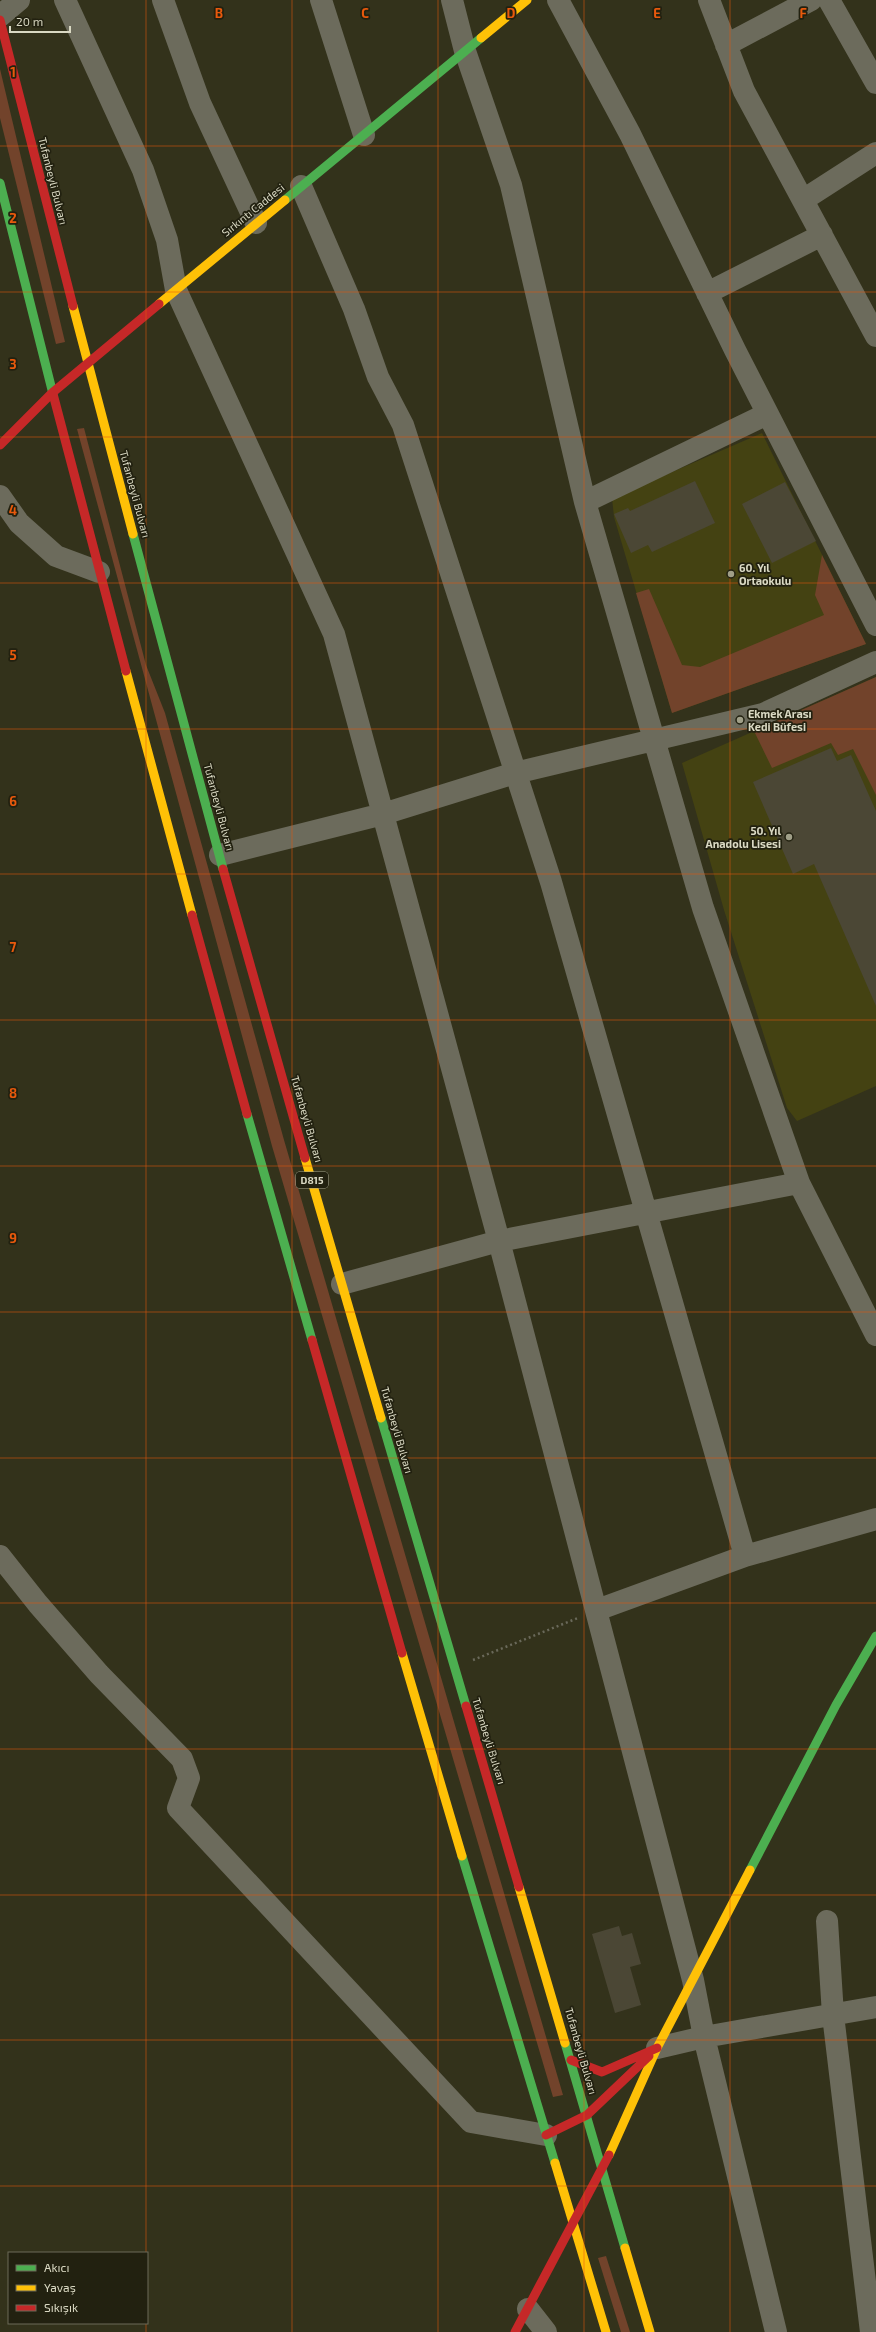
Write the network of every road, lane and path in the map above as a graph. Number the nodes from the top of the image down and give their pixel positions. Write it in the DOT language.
graph roads {
  1 [pos="19,0"];
  2 [pos="65,0"];
  3 [pos="163,0"];
  4 [pos="321,0"];
  5 [pos="452,0"];
  6 [pos="527,0"];
  7 [pos="558,0"];
  8 [pos="709,0"];
  9 [pos="811,0"];
  10 [pos="829,0"];
  11 [pos="0,16"];
  12 [pos="0,20"];
  13 [pos="726,45"];
  14 [pos="466,51"];
  15 [pos="876,84"];
  16 [pos="364,134"];
  17 [pos="876,153"];
  18 [pos="0,184"];
  19 [pos="302,186"];
  20 [pos="803,200"];
  21 [pos="256,224"];
  22 [pos="822,235"];
  23 [pos="176,290"];
  24 [pos="707,293"];
  25 [pos="874,328"];
  26 [pos="87,363"];
  27 [pos="52,393"];
  28 [pos="767,414"];
  29 [pos="0,445"];
  30 [pos="0,496"];
  31 [pos="585,502"];
  32 [pos="99,572"];
  33 [pos="876,625"];
  34 [pos="876,662"];
  35 [pos="654,740"];
  36 [pos="515,773"];
  37 [pos="383,814"];
  38 [pos="220,855"];
  39 [pos="799,1183"];
  40 [pos="646,1211"];
  41 [pos="499,1241"];
  42 [pos="342,1284"];
  43 [pos="876,1335"];
  44 [pos="876,1519"];
  45 [pos="0,1556"];
  46 [pos="745,1556"];
  47 [pos="597,1610"];
  48 [pos="876,1636"];
  49 [pos="454,1667"];
  50 [pos="827,1921"];
  51 [pos="693,1980"];
  52 [pos="876,2007"];
  53 [pos="833,2015"];
  54 [pos="704,2037"];
  55 [pos="657,2048"];
  56 [pos="571,2060"];
  57 [pos="587,2115"];
  58 [pos="546,2135"];
  59 [pos="603,2168"];
  60 [pos="573,2224"];
  61 [pos="528,2309"];
  62 [pos="515,2332"];
  63 [pos="546,2332"];
  64 [pos="606,2332"];
  65 [pos="650,2332"];
  66 [pos="776,2332"];
  67 [pos="871,2332"];
  1 -- 11 [label="street"];
  2 -- 23 [label="street"];
  3 -- 21 [label="street"];
  4 -- 16 [label="street"];
  5 -- 14 [label="street"];
  6 -- 14 [label="main road, Sırkıntı Caddesi"];
  7 -- 24 [label="street"];
  8 -- 13 [label="street"];
  9 -- 13 [label="street"];
  10 -- 15 [label="street"];
  12 -- 26 [label="main road, Tufanbeyli Bulvarı / D815"];
  13 -- 20 [label="street"];
  14 -- 16 [label="main road, Sırkıntı Caddesi"];
  14 -- 31 [label="street"];
  16 -- 19 [label="main road, Sırkıntı Caddesi"];
  17 -- 20 [label="street"];
  18 -- 27 [label="main road"];
  19 -- 21 [label="main road, Sırkıntı Caddesi"];
  19 -- 36 [label="street"];
  20 -- 22 [label="street"];
  21 -- 23 [label="main road, Sırkıntı Caddesi"];
  22 -- 24 [label="street"];
  22 -- 25 [label="street"];
  23 -- 26 [label="main road, Sırkıntı Caddesi"];
  23 -- 37 [label="street"];
  24 -- 28 [label="street"];
  26 -- 27 [label="main road, Sırkıntı Caddesi"];
  26 -- 38 [label="main road, Tufanbeyli Bulvarı / D815"];
  27 -- 29 [label="main road, Sırkıntı Caddesi"];
  27 -- 32 [label="main road"];
  28 -- 31 [label="street"];
  28 -- 33 [label="street"];
  30 -- 32 [label="street"];
  31 -- 35 [label="street"];
  32 -- 58 [label="main road"];
  34 -- 35 [label="street"];
  35 -- 36 [label="street"];
  35 -- 39 [label="street"];
  36 -- 37 [label="street"];
  36 -- 40 [label="street"];
  37 -- 38 [label="street"];
  37 -- 41 [label="street"];
  38 -- 42 [label="main road, Tufanbeyli Bulvarı / D815"];
  39 -- 40 [label="street"];
  39 -- 43 [label="street"];
  40 -- 41 [label="street"];
  40 -- 46 [label="street"];
  41 -- 42 [label="street"];
  41 -- 47 [label="street"];
  42 -- 49 [label="main road, Tufanbeyli Bulvarı / D815"];
  44 -- 46 [label="street"];
  45 -- 58 [label="street"];
  46 -- 47 [label="street"];
  47 -- 49 [label="path"];
  47 -- 51 [label="street"];
  48 -- 51 [label="main road"];
  49 -- 56 [label="main road, Tufanbeyli Bulvarı / D815"];
  50 -- 53 [label="street"];
  51 -- 54 [label="street"];
  51 -- 55 [label="main road"];
  52 -- 53 [label="street"];
  53 -- 54 [label="street"];
  53 -- 67 [label="street"];
  54 -- 55 [label="street"];
  54 -- 66 [label="street"];
  55 -- 56 [label="main road"];
  55 -- 57 [label="main road"];
  55 -- 59 [label="main road"];
  56 -- 57 [label="main road, Tufanbeyli Bulvarı / D815"];
  57 -- 58 [label="main road"];
  57 -- 59 [label="main road, Tufanbeyli Bulvarı / D815"];
  58 -- 60 [label="main road"];
  59 -- 60 [label="main road"];
  59 -- 65 [label="main road, Tufanbeyli Bulvarı / D815"];
  60 -- 61 [label="main road"];
  60 -- 64 [label="main road"];
  61 -- 62 [label="main road"];
  61 -- 63 [label="street"];
}
